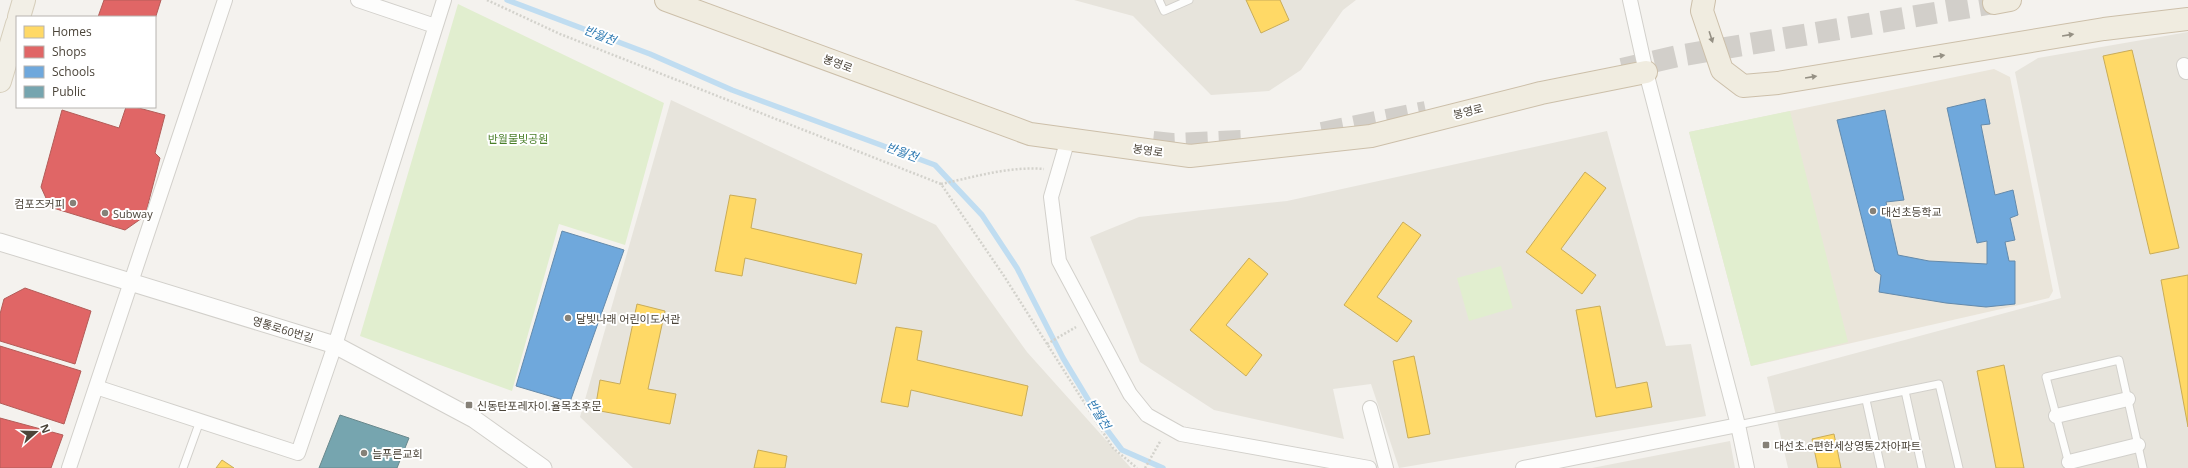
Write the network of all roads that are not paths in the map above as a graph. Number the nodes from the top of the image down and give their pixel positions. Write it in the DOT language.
graph roads {
  1 [pos="24,0"];
  2 [pos="225,0"];
  3 [pos="358,0"];
  4 [pos="444,0"];
  5 [pos="666,0"];
  6 [pos="1159,0"];
  7 [pos="1189,0"];
  8 [pos="1630,0"];
  9 [pos="1704,0"];
  10 [pos="19,16"];
  11 [pos="2188,19"];
  12 [pos="435,26"];
  13 [pos="16,27"];
  14 [pos="1646,72"];
  15 [pos="0,81"];
  16 [pos="1068,139"];
  17 [pos="0,242"];
  18 [pos="131,282"];
  19 [pos="335,345"];
  20 [pos="96,387"];
  21 [pos="1904,391"];
  22 [pos="2128,399"];
  23 [pos="1866,400"];
  24 [pos="1370,408"];
  25 [pos="2056,416"];
  26 [pos="200,421"];
  27 [pos="1738,424"];
  28 [pos="2138,445"];
  29 [pos="2070,465"];
  30 [pos="69,468"];
  31 [pos="183,468"];
  32 [pos="543,468"];
  33 [pos="1369,468"];
  34 [pos="1386,468"];
  35 [pos="1524,468"];
  36 [pos="1747,468"];
  37 [pos="1881,468"];
  38 [pos="1922,468"];
  39 [pos="1959,468"];
  40 [pos="2143,468"];
  1 -- 10 [label="main road"];
  2 -- 18 [label="street"];
  3 -- 12 [label="street"];
  4 -- 12 [label="street"];
  5 -- 16 [label="highway, 봉영로"];
  6 -- 7 [label="lane"];
  8 -- 14 [label="street"];
  9 -- 11 [label="highway, one-way"];
  12 -- 19 [label="street"];
  13 -- 15 [label="main road"];
  14 -- 16 [label="highway, 봉영로"];
  14 -- 27 [label="street"];
  16 -- 33 [label="street"];
  17 -- 18 [label="street, 영통로60번길"];
  18 -- 19 [label="street, 영통로60번길"];
  18 -- 20 [label="street"];
  19 -- 26 [label="street"];
  19 -- 32 [label="street, 영통로60번길"];
  20 -- 26 [label="street"];
  20 -- 30 [label="street"];
  21 -- 23 [label="lane"];
  21 -- 38 [label="lane"];
  21 -- 39 [label="lane"];
  22 -- 25 [label="street"];
  22 -- 25 [label="lane"];
  22 -- 28 [label="lane"];
  23 -- 27 [label="lane"];
  23 -- 37 [label="lane"];
  24 -- 34 [label="street"];
  25 -- 29 [label="lane"];
  26 -- 31 [label="lane"];
  27 -- 35 [label="street"];
  27 -- 36 [label="street"];
  28 -- 29 [label="street"];
  28 -- 40 [label="lane"];
}
